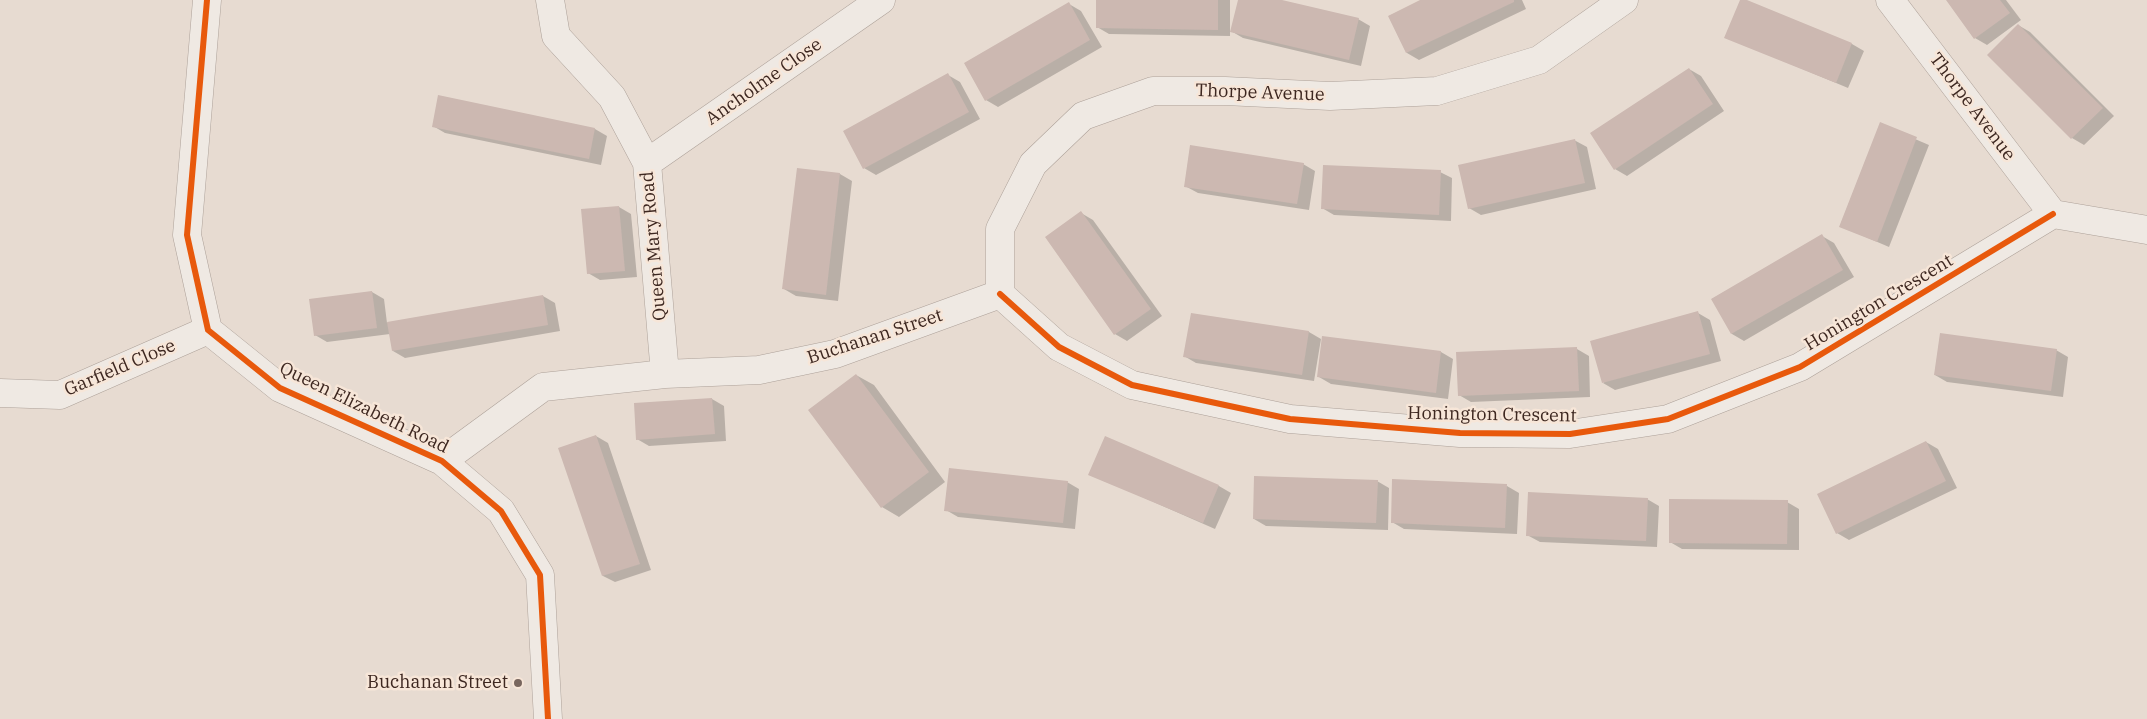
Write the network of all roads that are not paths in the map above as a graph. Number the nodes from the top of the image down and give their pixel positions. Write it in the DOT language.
graph roads {
  1 [pos="207,0"];
  2 [pos="550,0"];
  3 [pos="881,0"];
  4 [pos="1624,0"];
  5 [pos="1890,0"];
  6 [pos="647,163"];
  7 [pos="2053,214"];
  8 [pos="2147,230"];
  9 [pos="1000,294"];
  10 [pos="208,330"];
  11 [pos="665,374"];
  12 [pos="0,393"];
  13 [pos="442,461"];
  14 [pos="548,719"];
  1 -- 10 [label="street"];
  2 -- 6 [label="street, Queen Mary Road"];
  3 -- 6 [label="street, Ancholme Close"];
  4 -- 9 [label="street, Thorpe Avenue"];
  5 -- 7 [label="street, Thorpe Avenue"];
  6 -- 11 [label="street, Queen Mary Road"];
  7 -- 8 [label="street"];
  7 -- 9 [label="street, Honington Crescent"];
  9 -- 11 [label="street, Buchanan Street"];
  10 -- 12 [label="street, Garfield Close"];
  10 -- 13 [label="street, Queen Elizabeth Road"];
  11 -- 13 [label="street, Buchanan Street"];
  13 -- 14 [label="street, Queen Elizabeth Road"];
}
